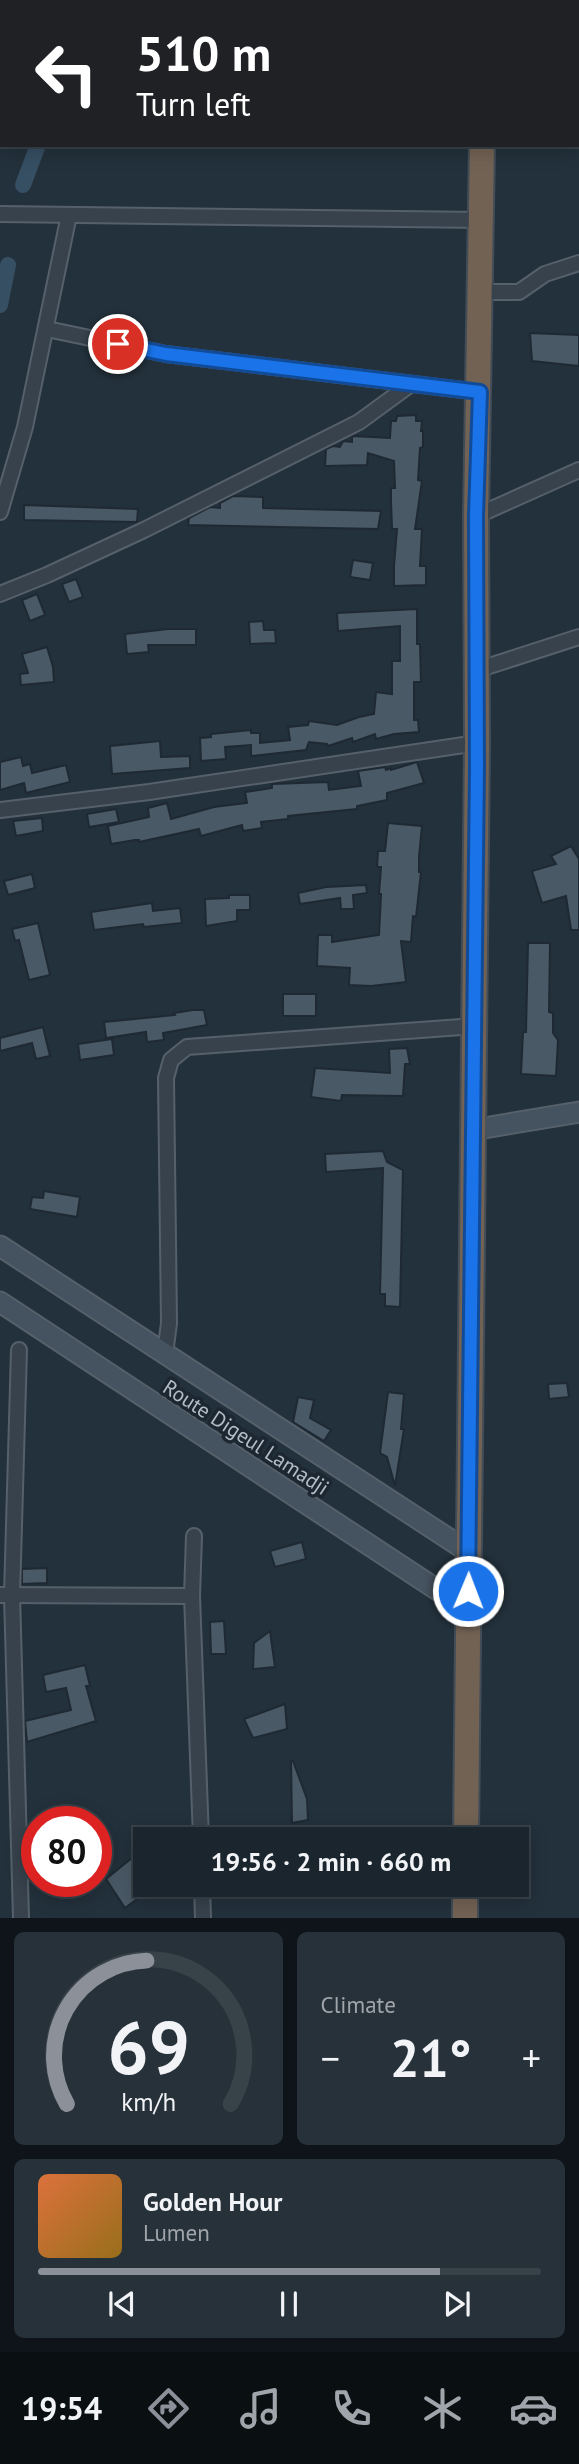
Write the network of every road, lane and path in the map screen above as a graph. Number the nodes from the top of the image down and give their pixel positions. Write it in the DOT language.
graph roads {
  1 [pos="482,147"];
  2 [pos="0,214"];
  3 [pos="69,215"];
  4 [pos="482,220"];
  5 [pos="579,263"];
  6 [pos="481,292"];
  7 [pos="47,329"];
  8 [pos="411,384"];
  9 [pos="480,392"];
  10 [pos="579,470"];
  11 [pos="0,512"];
  12 [pos="476,516"];
  13 [pos="0,594"];
  14 [pos="579,637"];
  15 [pos="477,670"];
  16 [pos="477,743"];
  17 [pos="0,810"];
  18 [pos="475,1026"];
  19 [pos="579,1112"];
  20 [pos="472,1130"];
  21 [pos="0,1246"];
  22 [pos="0,1302"];
  23 [pos="19,1350"];
  24 [pos="166,1354"];
  25 [pos="194,1536"];
  26 [pos="469,1552"];
  27 [pos="6,1595"];
  28 [pos="192,1597"];
  29 [pos="468,1610"];
  30 [pos="201,1827"];
  31 [pos="466,1827"];
  32 [pos="202,1897"];
  33 [pos="466,1897"];
  34 [pos="21,1918"];
  35 [pos="203,1918"];
  36 [pos="465,1918"];
  1 -- 4 [label="highway"];
  2 -- 3 [label="street"];
  3 -- 4 [label="street"];
  3 -- 7 [label="street"];
  4 -- 6 [label="highway"];
  5 -- 6 [label="street"];
  6 -- 9 [label="highway"];
  7 -- 8 [label="street"];
  7 -- 11 [label="street"];
  8 -- 9 [label="street"];
  8 -- 13 [label="street"];
  9 -- 12 [label="highway"];
  10 -- 12 [label="street"];
  12 -- 15 [label="highway"];
  14 -- 15 [label="street"];
  15 -- 16 [label="highway"];
  16 -- 17 [label="street"];
  16 -- 18 [label="highway"];
  18 -- 20 [label="highway"];
  18 -- 24 [label="street"];
  19 -- 20 [label="main road"];
  20 -- 26 [label="highway"];
  21 -- 24 [label="main road, Route Digeul Lamadji"];
  22 -- 29 [label="main road, Route Digeul Lamadji"];
  23 -- 27 [label="street"];
  24 -- 26 [label="main road, Route Digeul Lamadji"];
  25 -- 28 [label="street"];
  26 -- 29 [label="highway"];
  27 -- 28 [label="street"];
  27 -- 34 [label="street"];
  28 -- 30 [label="street"];
  29 -- 31 [label="highway"];
  32 -- 35 [label="street"];
  33 -- 36 [label="highway"];
}
